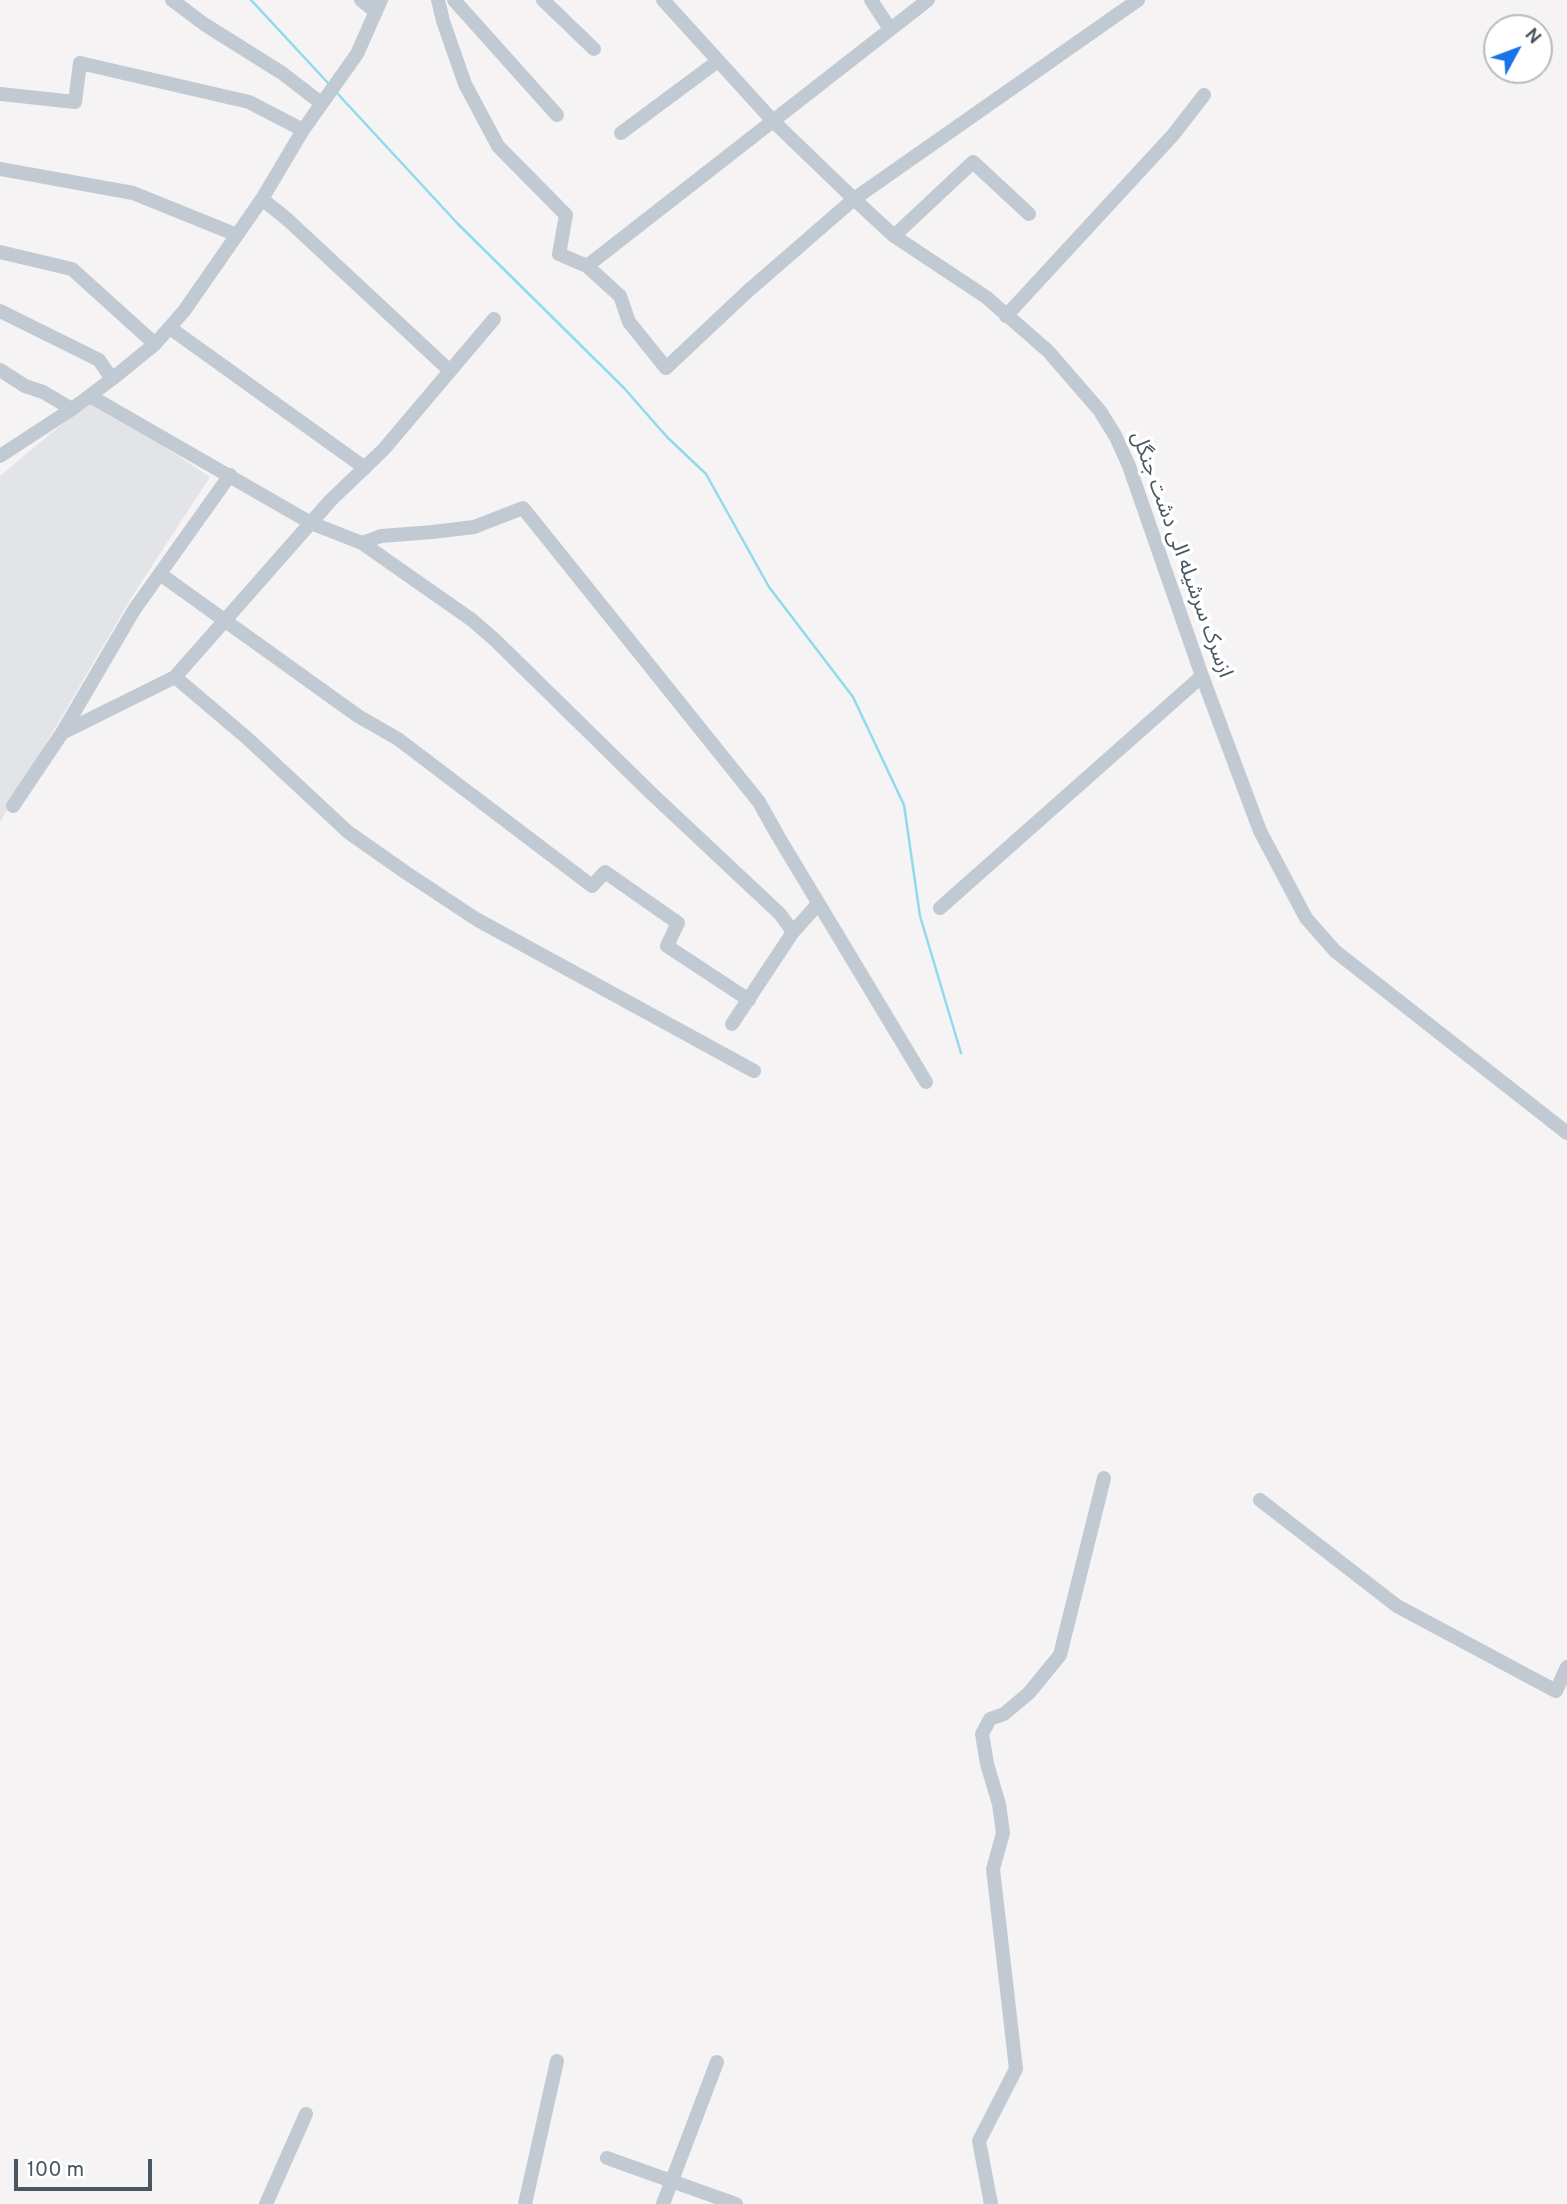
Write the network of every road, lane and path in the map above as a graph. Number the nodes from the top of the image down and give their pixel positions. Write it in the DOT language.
graph roads {
  1 [pos="172,0"];
  2 [pos="361,0"];
  3 [pos="438,0"];
  4 [pos="454,0"];
  5 [pos="543,0"];
  6 [pos="663,0"];
  7 [pos="871,0"];
  8 [pos="928,0"];
  9 [pos="1138,0"];
  10 [pos="378,6"];
  11 [pos="890,29"];
  12 [pos="594,49"];
  13 [pos="718,61"];
  14 [pos="0,94"];
  15 [pos="1205,95"];
  16 [pos="321,103"];
  17 [pos="557,115"];
  18 [pos="773,121"];
  19 [pos="303,130"];
  20 [pos="621,133"];
  21 [pos="0,169"];
  22 [pos="262,199"];
  23 [pos="854,199"];
  24 [pos="1030,214"];
  25 [pos="237,235"];
  26 [pos="894,236"];
  27 [pos="0,252"];
  28 [pos="587,266"];
  29 [pos="0,311"];
  30 [pos="1006,316"];
  31 [pos="494,319"];
  32 [pos="170,328"];
  33 [pos="155,344"];
  34 [pos="0,370"];
  35 [pos="450,371"];
  36 [pos="112,379"];
  37 [pos="90,396"];
  38 [pos="72,409"];
  39 [pos="4,450"];
  40 [pos="365,468"];
  41 [pos="230,475"];
  42 [pos="311,523"];
  43 [pos="362,543"];
  44 [pos="160,574"];
  45 [pos="225,621"];
  46 [pos="1202,676"];
  47 [pos="175,677"];
  48 [pos="62,733"];
  49 [pos="13,806"];
  50 [pos="818,904"];
  51 [pos="940,908"];
  52 [pos="793,932"];
  53 [pos="749,1000"];
  54 [pos="732,1024"];
  55 [pos="754,1071"];
  56 [pos="926,1082"];
  57 [pos="1567,1133"];
  58 [pos="1104,1478"];
  59 [pos="1260,1500"];
  60 [pos="1567,1667"];
  61 [pos="557,2061"];
  62 [pos="717,2062"];
  63 [pos="306,2114"];
  64 [pos="607,2158"];
  65 [pos="672,2179"];
  66 [pos="266,2204"];
  67 [pos="525,2204"];
  68 [pos="663,2204"];
  69 [pos="736,2204"];
  70 [pos="990,2204"];
  1 -- 16 [label="street"];
  2 -- 10 [label="street"];
  3 -- 28 [label="street"];
  4 -- 17 [label="street"];
  5 -- 12 [label="street"];
  6 -- 13 [label="street, ازسرک سرشیله الی دشت جنگل"];
  7 -- 11 [label="street"];
  8 -- 11 [label="street"];
  9 -- 23 [label="street"];
  10 -- 16 [label="street"];
  11 -- 18 [label="street"];
  13 -- 18 [label="street, ازسرک سرشیله الی دشت جنگل"];
  13 -- 20 [label="street"];
  14 -- 19 [label="street"];
  15 -- 30 [label="street"];
  16 -- 19 [label="street"];
  18 -- 23 [label="street, ازسرک سرشیله الی دشت جنگل"];
  18 -- 28 [label="street"];
  19 -- 22 [label="street"];
  21 -- 25 [label="street"];
  22 -- 25 [label="street"];
  22 -- 35 [label="street"];
  23 -- 26 [label="street, ازسرک سرشیله الی دشت جنگل"];
  23 -- 28 [label="street"];
  24 -- 26 [label="street"];
  25 -- 32 [label="street"];
  26 -- 30 [label="street, ازسرک سرشیله الی دشت جنگل"];
  27 -- 33 [label="street"];
  29 -- 36 [label="street"];
  30 -- 46 [label="street, ازسرک سرشیله الی دشت جنگل"];
  31 -- 35 [label="street"];
  32 -- 33 [label="street"];
  32 -- 40 [label="street"];
  33 -- 36 [label="street"];
  34 -- 38 [label="street"];
  35 -- 40 [label="street"];
  36 -- 37 [label="street"];
  37 -- 38 [label="street"];
  37 -- 41 [label="street"];
  38 -- 39 [label="street"];
  40 -- 42 [label="street"];
  41 -- 42 [label="street"];
  41 -- 44 [label="street"];
  42 -- 43 [label="street"];
  42 -- 45 [label="street"];
  43 -- 50 [label="street"];
  43 -- 52 [label="street"];
  44 -- 45 [label="street"];
  44 -- 48 [label="street"];
  45 -- 47 [label="street"];
  45 -- 53 [label="street"];
  46 -- 51 [label="street"];
  46 -- 57 [label="street, ازسرک سرشیله الی دشت جنگل"];
  47 -- 48 [label="street"];
  47 -- 55 [label="street"];
  48 -- 49 [label="street"];
  50 -- 52 [label="street"];
  50 -- 56 [label="street"];
  52 -- 53 [label="street"];
  53 -- 54 [label="street"];
  58 -- 70 [label="street"];
  59 -- 60 [label="street"];
  61 -- 67 [label="street"];
  62 -- 65 [label="street"];
  63 -- 66 [label="street"];
  64 -- 65 [label="street"];
  65 -- 68 [label="street"];
  65 -- 69 [label="street"];
}
